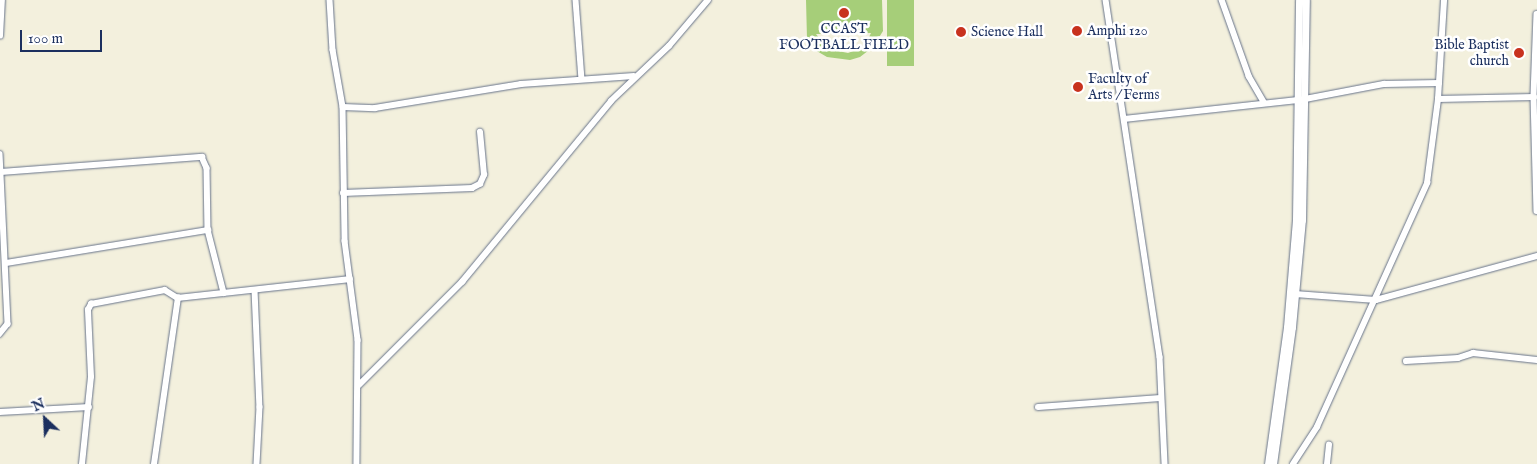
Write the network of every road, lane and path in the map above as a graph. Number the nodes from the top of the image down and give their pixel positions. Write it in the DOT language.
graph roads {
  1 [pos="2,0"];
  2 [pos="330,0"];
  3 [pos="576,0"];
  4 [pos="708,0"];
  5 [pos="1106,0"];
  6 [pos="1222,0"];
  7 [pos="1299,0"];
  8 [pos="1306,0"];
  9 [pos="1444,0"];
  10 [pos="1537,14"];
  11 [pos="0,36"];
  12 [pos="634,76"];
  13 [pos="582,79"];
  14 [pos="1439,82"];
  15 [pos="1534,97"];
  16 [pos="1302,99"];
  17 [pos="1438,99"];
  18 [pos="1264,102"];
  19 [pos="343,107"];
  20 [pos="1124,119"];
  21 [pos="480,132"];
  22 [pos="0,154"];
  23 [pos="1,172"];
  24 [pos="343,193"];
  25 [pos="1537,211"];
  26 [pos="208,230"];
  27 [pos="1537,256"];
  28 [pos="6,263"];
  29 [pos="350,279"];
  30 [pos="255,290"];
  31 [pos="224,293"];
  32 [pos="1295,294"];
  33 [pos="178,298"];
  34 [pos="1376,300"];
  35 [pos="0,334"];
  36 [pos="1537,360"];
  37 [pos="1406,361"];
  38 [pos="360,385"];
  39 [pos="1161,398"];
  40 [pos="89,407"];
  41 [pos="1038,407"];
  42 [pos="0,412"];
  43 [pos="1329,444"];
  44 [pos="82,464"];
  45 [pos="154,464"];
  46 [pos="257,464"];
  47 [pos="357,464"];
  48 [pos="1165,464"];
  49 [pos="1268,464"];
  50 [pos="1273,464"];
  51 [pos="1293,464"];
  52 [pos="1327,464"];
  1 -- 11 [label="street"];
  2 -- 19 [label="street"];
  3 -- 13 [label="street"];
  4 -- 12 [label="street"];
  5 -- 20 [label="street"];
  6 -- 18 [label="street"];
  7 -- 16 [label="street"];
  8 -- 16 [label="street"];
  9 -- 14 [label="street"];
  10 -- 15 [label="street"];
  12 -- 13 [label="street"];
  12 -- 38 [label="street"];
  13 -- 19 [label="street"];
  14 -- 16 [label="street"];
  14 -- 17 [label="street"];
  15 -- 17 [label="street"];
  15 -- 25 [label="street"];
  16 -- 18 [label="street"];
  16 -- 32 [label="street"];
  16 -- 49 [label="street"];
  17 -- 34 [label="street"];
  18 -- 20 [label="street"];
  19 -- 24 [label="street"];
  20 -- 39 [label="street"];
  21 -- 24 [label="street"];
  22 -- 23 [label="street"];
  23 -- 26 [label="street"];
  23 -- 28 [label="street"];
  24 -- 29 [label="street"];
  26 -- 28 [label="street"];
  26 -- 31 [label="street"];
  27 -- 34 [label="street"];
  28 -- 35 [label="street"];
  29 -- 30 [label="street"];
  29 -- 38 [label="street"];
  30 -- 31 [label="street"];
  30 -- 46 [label="street"];
  31 -- 33 [label="street"];
  32 -- 34 [label="street"];
  32 -- 50 [label="street"];
  33 -- 40 [label="street"];
  33 -- 45 [label="street"];
  34 -- 51 [label="street"];
  36 -- 37 [label="street"];
  38 -- 47 [label="street"];
  39 -- 41 [label="street"];
  39 -- 48 [label="street"];
  40 -- 42 [label="street"];
  40 -- 44 [label="street"];
  43 -- 52 [label="street"];
}
